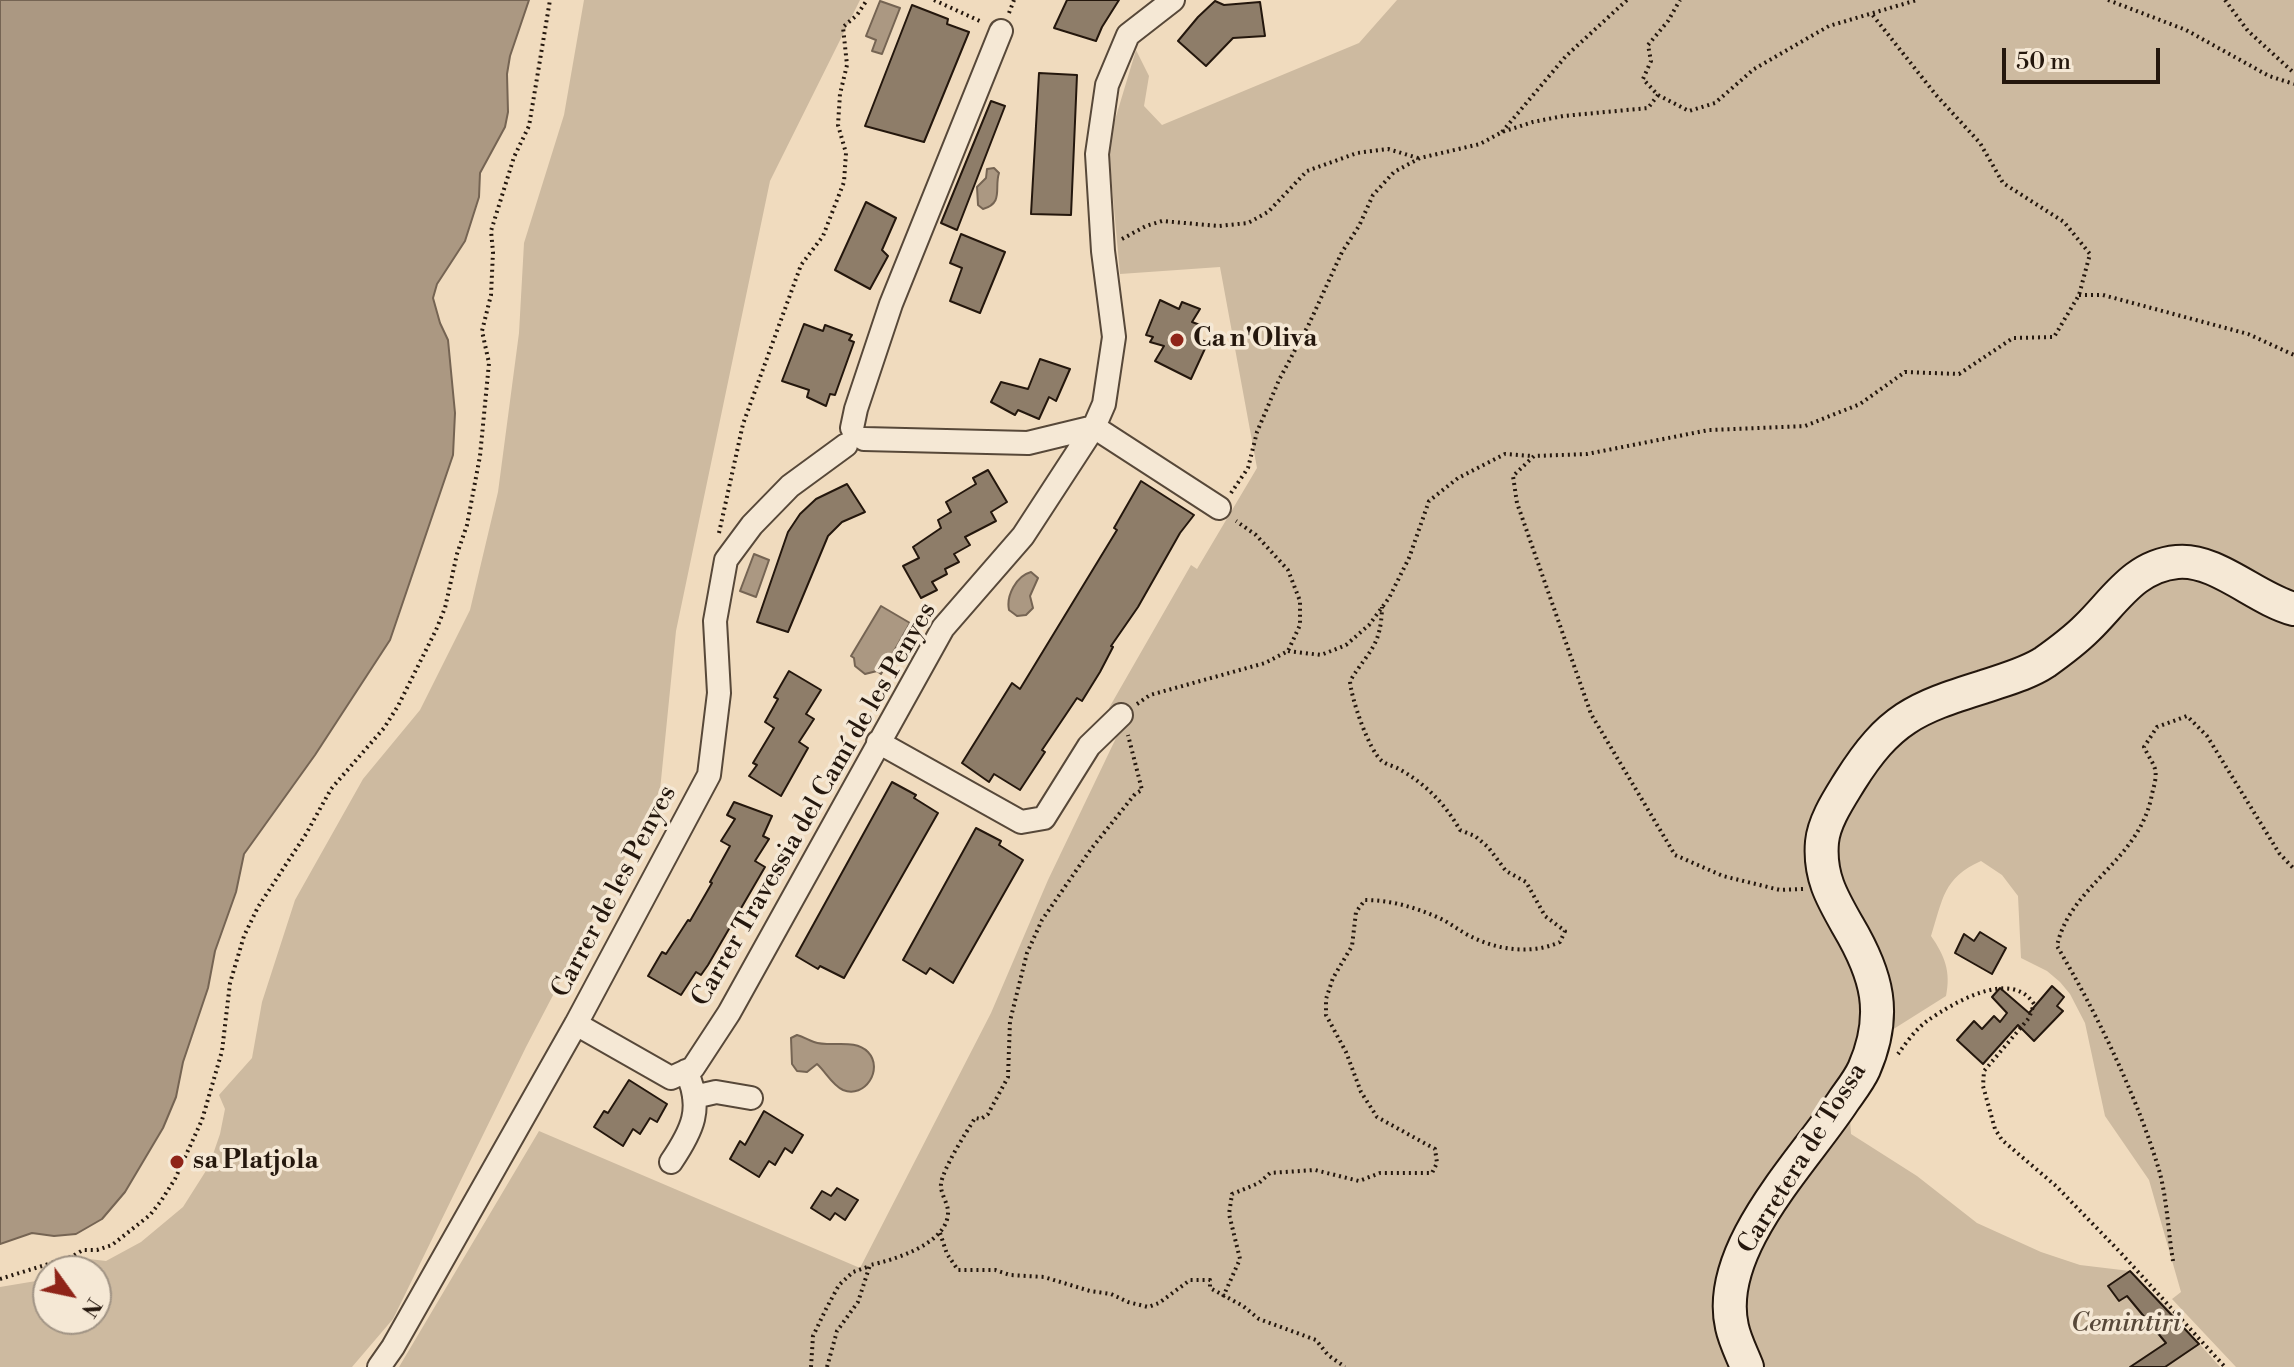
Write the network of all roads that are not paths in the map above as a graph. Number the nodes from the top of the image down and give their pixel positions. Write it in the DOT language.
graph roads {
  1 [pos="1173,0"];
  2 [pos="1001,31"];
  3 [pos="1094,427"];
  4 [pos="854,437"];
  5 [pos="1219,508"];
  6 [pos="2294,609"];
  7 [pos="1121,715"];
  8 [pos="878,742"];
  9 [pos="576,1024"];
  10 [pos="686,1071"];
  11 [pos="694,1097"];
  12 [pos="751,1098"];
  13 [pos="671,1162"];
  14 [pos="379,1367"];
  15 [pos="1747,1367"];
  1 -- 3 [label="street"];
  2 -- 4 [label="street"];
  3 -- 4 [label="street"];
  3 -- 5 [label="street"];
  3 -- 8 [label="street, Carrer Travessia del Camí de les Penyes"];
  4 -- 9 [label="street, Carrer de les Penyes"];
  6 -- 15 [label="main road, Carretera de Tossa"];
  7 -- 8 [label="street"];
  8 -- 10 [label="street, Carrer Travessia del Camí de les Penyes"];
  9 -- 10 [label="street"];
  9 -- 14 [label="street, Carrer de les Penyes"];
  10 -- 11 [label="street"];
  11 -- 12 [label="street"];
  11 -- 13 [label="street"];
}
